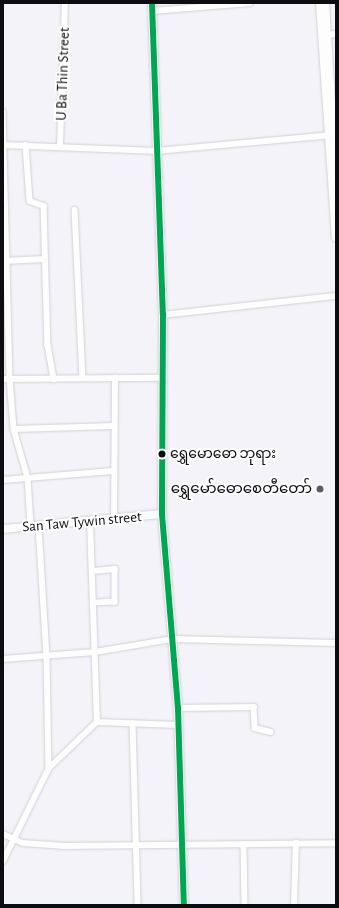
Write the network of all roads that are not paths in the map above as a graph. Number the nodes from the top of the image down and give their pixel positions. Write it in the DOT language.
graph roads {
  1 [pos="65,3"];
  2 [pos="250,3"];
  3 [pos="320,3"];
  4 [pos="325,3"];
  5 [pos="152,7"];
  6 [pos="336,34"];
  7 [pos="324,35"];
  8 [pos="3,112"];
  9 [pos="332,135"];
  10 [pos="3,145"];
  11 [pos="26,145"];
  12 [pos="60,145"];
  13 [pos="156,151"];
  14 [pos="336,172"];
  15 [pos="334,196"];
  16 [pos="75,210"];
  17 [pos="336,237"];
  18 [pos="45,259"];
  19 [pos="5,261"];
  20 [pos="336,296"];
  21 [pos="163,315"];
  22 [pos="83,378"];
  23 [pos="115,378"];
  24 [pos="164,378"];
  25 [pos="3,379"];
  26 [pos="10,379"];
  27 [pos="54,379"];
  28 [pos="114,426"];
  29 [pos="14,430"];
  30 [pos="113,470"];
  31 [pos="28,478"];
  32 [pos="3,480"];
  33 [pos="162,514"];
  34 [pos="114,520"];
  35 [pos="90,522"];
  36 [pos="35,526"];
  37 [pos="3,529"];
  38 [pos="93,571"];
  39 [pos="94,603"];
  40 [pos="173,640"];
  41 [pos="336,643"];
  42 [pos="95,652"];
  43 [pos="47,657"];
  44 [pos="3,659"];
  45 [pos="178,708"];
  46 [pos="97,722"];
  47 [pos="133,723"];
  48 [pos="178,725"];
  49 [pos="271,732"];
  50 [pos="49,768"];
  51 [pos="3,834"];
  52 [pos="13,836"];
  53 [pos="336,843"];
  54 [pos="244,844"];
  55 [pos="296,844"];
  56 [pos="183,845"];
  57 [pos="138,846"];
  58 [pos="3,861"];
  59 [pos="138,905"];
  60 [pos="184,905"];
  61 [pos="245,905"];
  62 [pos="294,905"];
  1 -- 12 [label="street, U Ba Thin Street"];
  2 -- 5 [label="street"];
  3 -- 7 [label="main road"];
  4 -- 7 [label="main road"];
  5 -- 13 [label="main road"];
  6 -- 7 [label="street"];
  7 -- 9 [label="main road"];
  8 -- 10 [label="street"];
  9 -- 13 [label="street"];
  9 -- 14 [label="main road"];
  9 -- 15 [label="main road"];
  10 -- 11 [label="street"];
  10 -- 19 [label="street"];
  11 -- 12 [label="street"];
  11 -- 18 [label="street"];
  12 -- 13 [label="street"];
  13 -- 21 [label="main road"];
  15 -- 17 [label="main road"];
  16 -- 22 [label="street"];
  18 -- 19 [label="street"];
  18 -- 27 [label="street"];
  19 -- 26 [label="street"];
  20 -- 21 [label="street"];
  21 -- 24 [label="main road"];
  22 -- 23 [label="street"];
  22 -- 27 [label="street"];
  23 -- 24 [label="street"];
  23 -- 28 [label="street"];
  24 -- 33 [label="main road"];
  25 -- 26 [label="street"];
  26 -- 27 [label="street"];
  26 -- 29 [label="street"];
  28 -- 29 [label="street"];
  28 -- 30 [label="street"];
  29 -- 31 [label="street"];
  30 -- 31 [label="street"];
  30 -- 34 [label="street"];
  31 -- 32 [label="street"];
  31 -- 36 [label="street"];
  33 -- 34 [label="main road, San Taw Tywin street"];
  33 -- 40 [label="main road"];
  34 -- 35 [label="main road, San Taw Tywin street"];
  35 -- 36 [label="main road, San Taw Tywin street"];
  35 -- 38 [label="street"];
  36 -- 37 [label="main road, San Taw Tywin street"];
  36 -- 43 [label="street"];
  38 -- 39 [label="street"];
  38 -- 39 [label="street"];
  39 -- 42 [label="street"];
  40 -- 41 [label="street"];
  40 -- 42 [label="street"];
  40 -- 45 [label="main road"];
  42 -- 43 [label="street"];
  42 -- 46 [label="street"];
  43 -- 44 [label="street"];
  43 -- 50 [label="street"];
  45 -- 48 [label="main road"];
  45 -- 49 [label="street"];
  46 -- 47 [label="street"];
  46 -- 50 [label="street"];
  47 -- 48 [label="street"];
  47 -- 57 [label="street"];
  48 -- 56 [label="main road"];
  50 -- 52 [label="street"];
  51 -- 52 [label="street"];
  52 -- 57 [label="street"];
  52 -- 58 [label="street"];
  53 -- 55 [label="street"];
  54 -- 55 [label="street"];
  54 -- 56 [label="street"];
  54 -- 61 [label="street"];
  55 -- 62 [label="street"];
  56 -- 57 [label="street"];
  56 -- 60 [label="main road"];
  57 -- 59 [label="street"];
}
